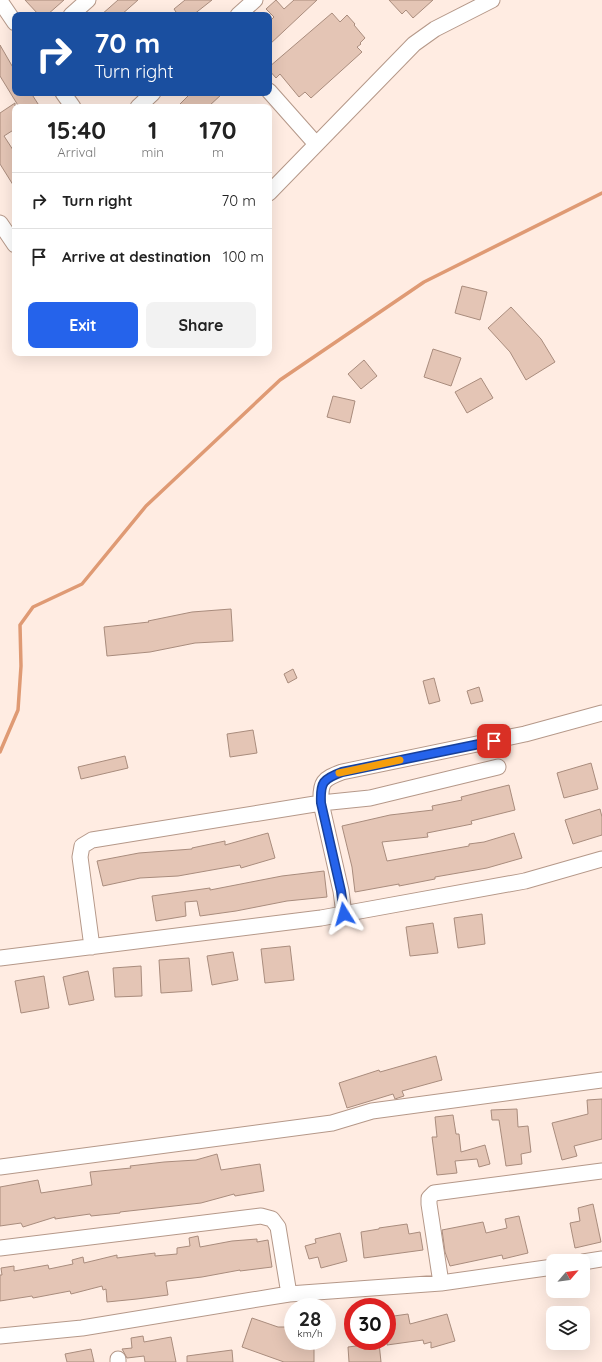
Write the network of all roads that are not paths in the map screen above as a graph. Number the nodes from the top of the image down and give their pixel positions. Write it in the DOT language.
graph roads {
  1 [pos="88,0"];
  2 [pos="254,0"];
  3 [pos="492,0"];
  4 [pos="0,1"];
  5 [pos="74,12"];
  6 [pos="241,12"];
  7 [pos="12,19"];
  8 [pos="272,94"];
  9 [pos="150,96"];
  10 [pos="141,104"];
  11 [pos="316,144"];
  12 [pos="272,190"];
  13 [pos="0,223"];
  14 [pos="12,241"];
  15 [pos="602,713"];
  16 [pos="498,767"];
  17 [pos="321,803"];
  18 [pos="602,859"];
  19 [pos="344,914"];
  20 [pos="92,947"];
  21 [pos="0,958"];
  22 [pos="602,1080"];
  23 [pos="0,1167"];
  24 [pos="602,1171"];
  25 [pos="0,1248"];
  26 [pos="602,1260"];
  27 [pos="590,1261"];
  28 [pos="546,1267"];
  29 [pos="441,1283"];
  30 [pos="289,1294"];
  31 [pos="0,1336"];
  1 -- 5 [label="street"];
  2 -- 6 [label="street"];
  3 -- 11 [label="street"];
  4 -- 7 [label="street"];
  8 -- 11 [label="street"];
  9 -- 10 [label="street"];
  11 -- 12 [label="street"];
  13 -- 14 [label="street"];
  15 -- 17 [label="street"];
  16 -- 17 [label="street"];
  17 -- 19 [label="street"];
  17 -- 20 [label="street"];
  18 -- 19 [label="street"];
  19 -- 20 [label="street"];
  20 -- 21 [label="street"];
  22 -- 23 [label="street"];
  24 -- 29 [label="street"];
  25 -- 30 [label="street"];
  26 -- 27 [label="street"];
  28 -- 29 [label="street"];
  29 -- 30 [label="street"];
  30 -- 31 [label="street"];
}
